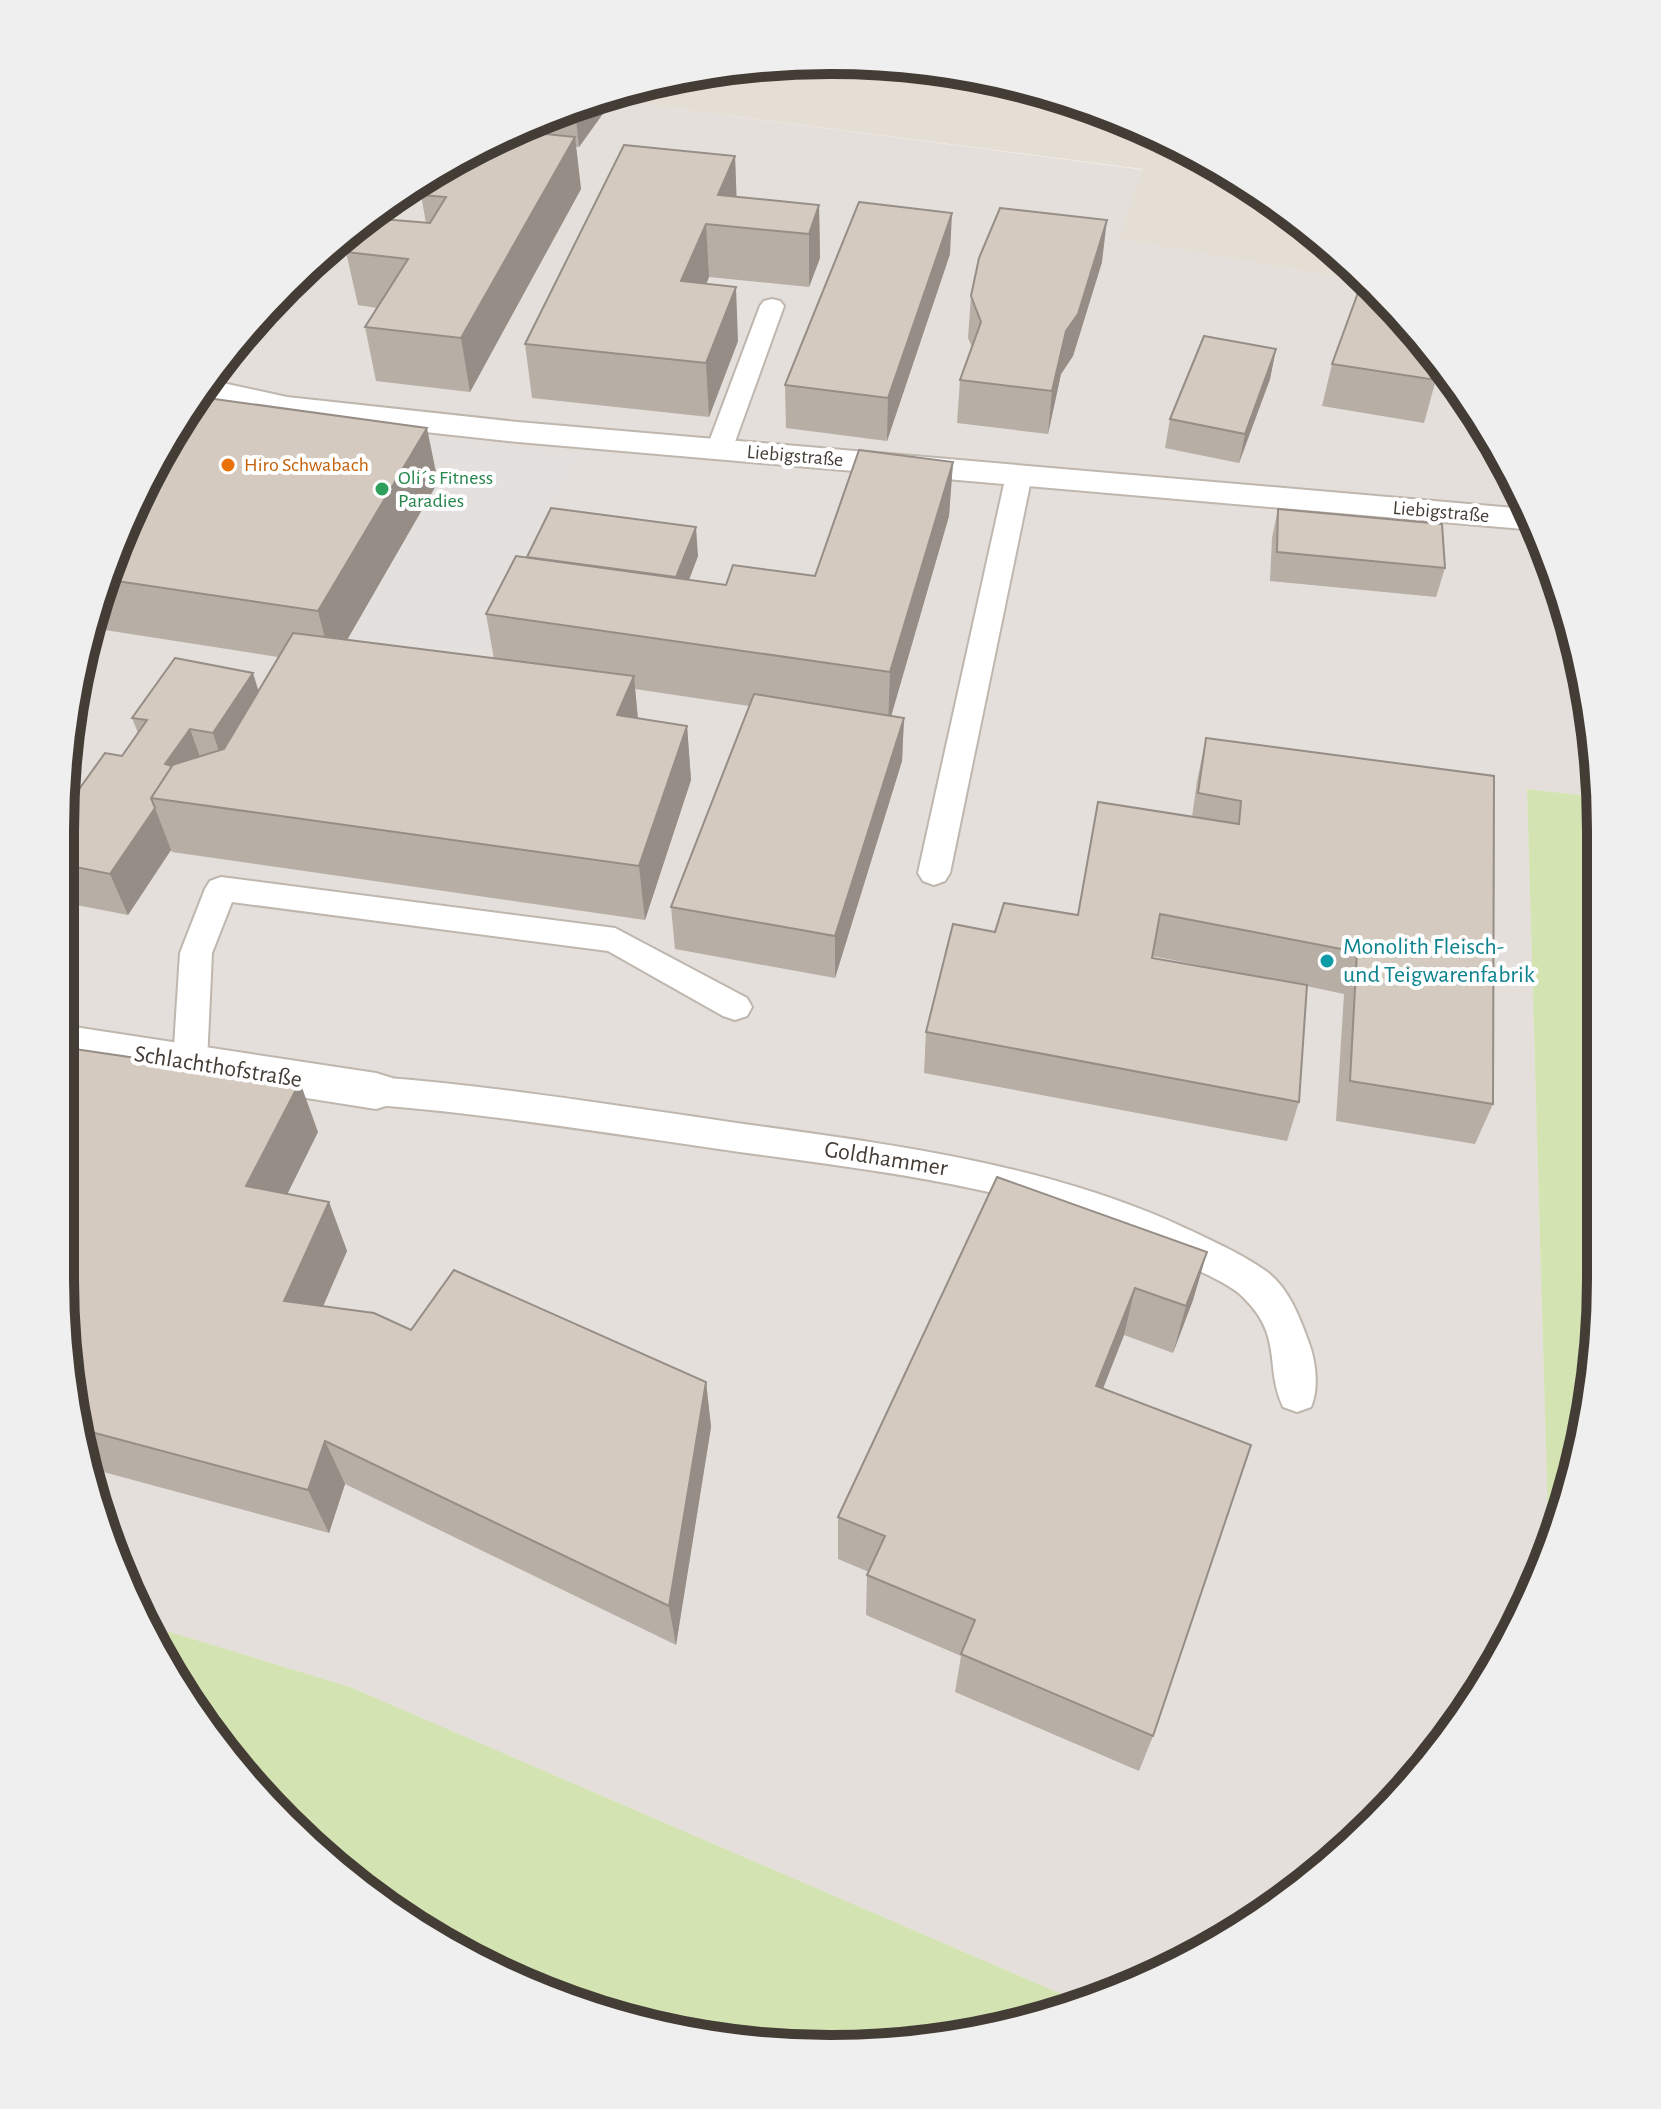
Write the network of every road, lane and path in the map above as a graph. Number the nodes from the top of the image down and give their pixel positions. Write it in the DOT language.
graph roads {
  1 [pos="772,306"];
  2 [pos="215,391"];
  3 [pos="719,450"];
  4 [pos="1019,475"];
  5 [pos="1519,519"];
  6 [pos="934,873"];
  7 [pos="735,1007"];
  8 [pos="74,1044"];
  9 [pos="190,1062"];
  10 [pos="376,1091"];
  11 [pos="1297,1395"];
  1 -- 3 [label="lane"];
  2 -- 3 [label="street, Liebigstraße"];
  3 -- 4 [label="street, Liebigstraße"];
  4 -- 5 [label="street, Liebigstraße"];
  4 -- 6 [label="lane"];
  7 -- 9 [label="lane"];
  8 -- 9 [label="street, Schlachthofstraße"];
  9 -- 10 [label="street, Schlachthofstraße"];
  10 -- 11 [label="lane, Goldhammer"];
}
